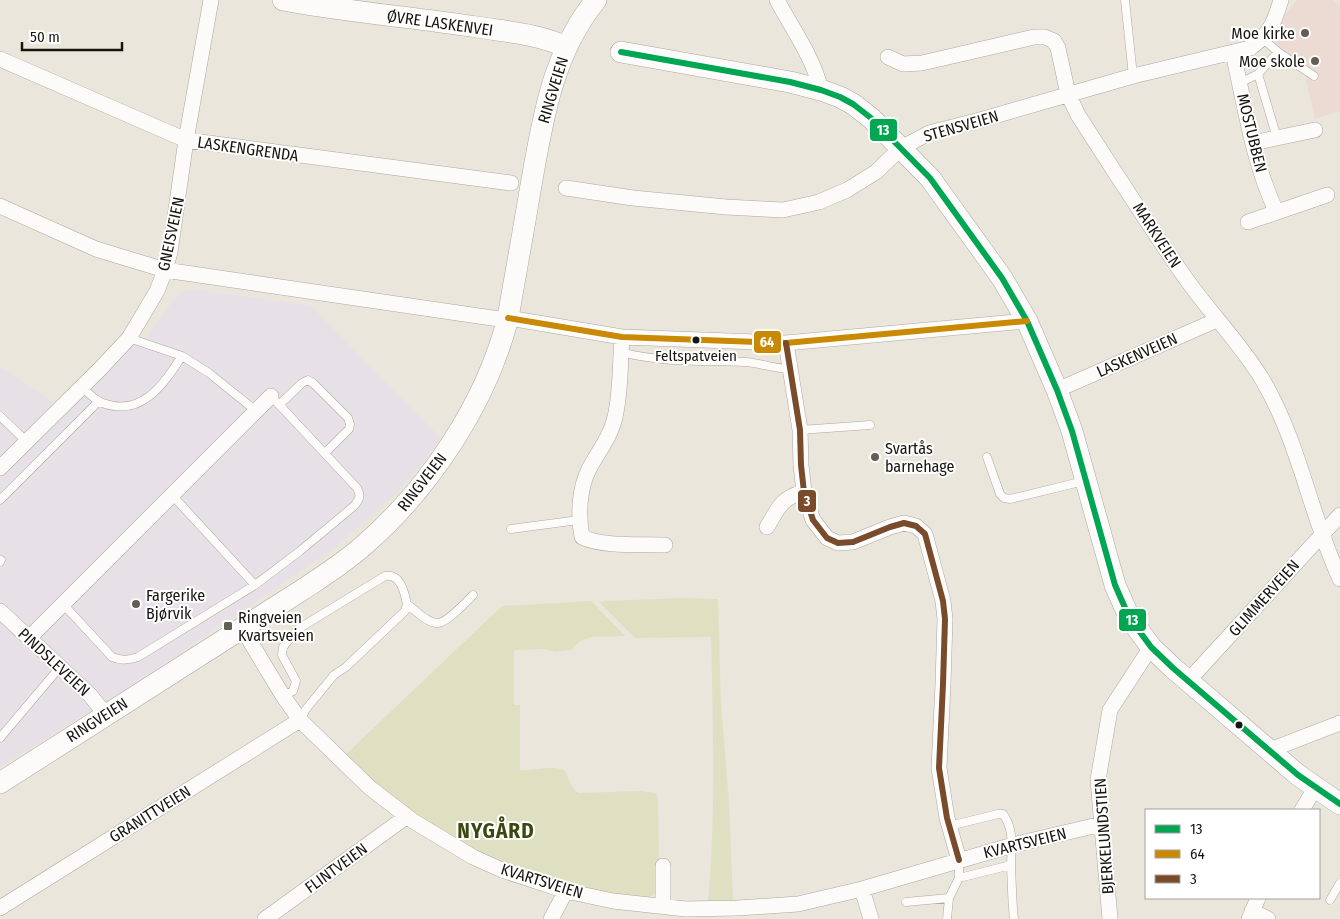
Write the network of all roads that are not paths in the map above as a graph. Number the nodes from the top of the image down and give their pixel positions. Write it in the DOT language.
graph roads {
  1 [pos="211,0"];
  2 [pos="283,0"];
  3 [pos="596,0"];
  4 [pos="777,0"];
  5 [pos="1125,0"];
  6 [pos="1281,0"];
  7 [pos="1263,38"];
  8 [pos="566,47"];
  9 [pos="621,52"];
  10 [pos="1278,52"];
  11 [pos="1233,53"];
  12 [pos="888,57"];
  13 [pos="0,59"];
  14 [pos="1258,74"];
  15 [pos="1133,76"];
  16 [pos="1314,76"];
  17 [pos="1240,83"];
  18 [pos="821,90"];
  19 [pos="1068,94"];
  20 [pos="1315,130"];
  21 [pos="1277,138"];
  22 [pos="186,140"];
  23 [pos="1253,143"];
  24 [pos="901,148"];
  25 [pos="511,183"];
  26 [pos="566,188"];
  27 [pos="1327,195"];
  28 [pos="0,206"];
  29 [pos="1276,211"];
  30 [pos="1248,222"];
  31 [pos="165,270"];
  32 [pos="503,319"];
  33 [pos="1217,320"];
  34 [pos="1027,321"];
  35 [pos="622,337"];
  36 [pos="129,338"];
  37 [pos="786,343"];
  38 [pos="621,352"];
  39 [pos="182,356"];
  40 [pos="791,369"];
  41 [pos="82,387"];
  42 [pos="1057,390"];
  43 [pos="275,400"];
  44 [pos="99,401"];
  45 [pos="256,411"];
  46 [pos="0,416"];
  47 [pos="870,425"];
  48 [pos="800,430"];
  49 [pos="27,442"];
  50 [pos="325,454"];
  51 [pos="987,457"];
  52 [pos="0,468"];
  53 [pos="1086,480"];
  54 [pos="804,492"];
  55 [pos="172,495"];
  56 [pos="0,500"];
  57 [pos="1340,515"];
  58 [pos="579,520"];
  59 [pos="767,527"];
  60 [pos="511,529"];
  61 [pos="1322,535"];
  62 [pos="665,545"];
  63 [pos="1340,579"];
  64 [pos="254,585"];
  65 [pos="473,595"];
  66 [pos="63,604"];
  67 [pos="407,604"];
  68 [pos="0,611"];
  69 [pos="242,628"];
  70 [pos="29,638"];
  71 [pos="1151,646"];
  72 [pos="60,666"];
  73 [pos="1188,681"];
  74 [pos="282,696"];
  75 [pos="106,715"];
  76 [pos="300,720"];
  77 [pos="1340,723"];
  78 [pos="0,738"];
  79 [pos="1270,750"];
  80 [pos="0,782"];
  81 [pos="1315,788"];
  82 [pos="1340,804"];
  83 [pos="1303,809"];
  84 [pos="406,817"];
  85 [pos="1102,824"];
  86 [pos="949,826"];
  87 [pos="1013,845"];
  88 [pos="959,860"];
  89 [pos="1011,865"];
  90 [pos="663,866"];
  91 [pos="959,878"];
  92 [pos="1340,883"];
  93 [pos="862,889"];
  94 [pos="566,891"];
  95 [pos="949,898"];
  96 [pos="1330,900"];
  97 [pos="906,902"];
  98 [pos="662,906"];
  99 [pos="0,908"];
  100 [pos="1253,909"];
  101 [pos="699,914"];
  102 [pos="266,919"];
  103 [pos="551,919"];
  104 [pos="871,919"];
  105 [pos="947,919"];
  106 [pos="1014,919"];
  107 [pos="1110,919"];
  108 [pos="1268,919"];
  1 -- 22 [label="street, GNEISVEIEN"];
  2 -- 8 [label="street, ØVRE LASKENVEI"];
  3 -- 8 [label="street, RINGVEIEN"];
  4 -- 18 [label="street"];
  5 -- 15 [label="lane"];
  6 -- 7 [label="street, STENSVEIEN"];
  7 -- 10 [label="lane"];
  7 -- 11 [label="street, STENSVEIEN"];
  8 -- 32 [label="street, RINGVEIEN"];
  9 -- 18 [label="street"];
  10 -- 14 [label="lane"];
  10 -- 16 [label="lane"];
  11 -- 15 [label="street, STENSVEIEN"];
  11 -- 17 [label="street, MOSTUBBEN"];
  12 -- 19 [label="street, MARKVEIEN"];
  13 -- 22 [label="street, LASKENGRENDA"];
  14 -- 17 [label="lane"];
  14 -- 21 [label="lane"];
  15 -- 19 [label="street, STENSVEIEN"];
  17 -- 23 [label="street, MOSTUBBEN"];
  18 -- 24 [label="street"];
  19 -- 24 [label="street, STENSVEIEN"];
  19 -- 33 [label="street, MARKVEIEN"];
  20 -- 21 [label="street"];
  21 -- 23 [label="street"];
  22 -- 25 [label="street, LASKENGRENDA"];
  22 -- 31 [label="street, GNEISVEIEN"];
  23 -- 29 [label="street, MOSTUBBEN"];
  24 -- 26 [label="street, STENSVEIEN"];
  24 -- 34 [label="street"];
  27 -- 29 [label="street"];
  28 -- 31 [label="street"];
  29 -- 30 [label="street"];
  31 -- 32 [label="street"];
  31 -- 36 [label="street, GNEISVEIEN"];
  32 -- 35 [label="street"];
  32 -- 69 [label="street, RINGVEIEN"];
  33 -- 42 [label="street, LASKENVEIEN"];
  33 -- 61 [label="street, MARKVEIEN"];
  34 -- 37 [label="street"];
  34 -- 42 [label="street"];
  35 -- 37 [label="street"];
  35 -- 38 [label="street"];
  36 -- 39 [label="lane"];
  36 -- 41 [label="street, GNEISVEIEN"];
  37 -- 40 [label="street"];
  38 -- 40 [label="lane"];
  38 -- 58 [label="street"];
  39 -- 44 [label="lane"];
  39 -- 45 [label="lane"];
  40 -- 48 [label="street"];
  41 -- 44 [label="lane"];
  41 -- 49 [label="street, GNEISVEIEN"];
  42 -- 53 [label="street"];
  43 -- 45 [label="street"];
  43 -- 50 [label="lane"];
  43 -- 50 [label="lane"];
  44 -- 56 [label="lane"];
  45 -- 55 [label="street"];
  46 -- 49 [label="lane"];
  47 -- 48 [label="lane"];
  48 -- 54 [label="street"];
  49 -- 52 [label="street, GNEISVEIEN"];
  50 -- 64 [label="lane"];
  51 -- 53 [label="lane"];
  53 -- 71 [label="street"];
  54 -- 59 [label="street"];
  54 -- 86 [label="street"];
  55 -- 64 [label="lane"];
  55 -- 66 [label="street"];
  57 -- 61 [label="street, GLIMMERVEIEN"];
  58 -- 60 [label="lane"];
  58 -- 62 [label="street"];
  61 -- 63 [label="street, MARKVEIEN"];
  61 -- 73 [label="street, GLIMMERVEIEN"];
  64 -- 66 [label="lane"];
  65 -- 67 [label="lane"];
  66 -- 70 [label="street"];
  67 -- 74 [label="lane"];
  67 -- 76 [label="lane"];
  68 -- 70 [label="street, PINDSLEVEIEN"];
  69 -- 74 [label="street, KVARTSVEIEN"];
  69 -- 75 [label="street, RINGVEIEN"];
  70 -- 72 [label="street, PINDSLEVEIEN"];
  71 -- 73 [label="street"];
  71 -- 85 [label="street, BJERKELUNDSTIEN"];
  72 -- 75 [label="street, PINDSLEVEIEN"];
  72 -- 78 [label="lane"];
  73 -- 79 [label="street"];
  74 -- 76 [label="street, KVARTSVEIEN"];
  75 -- 80 [label="street, RINGVEIEN"];
  76 -- 84 [label="street, KVARTSVEIEN"];
  76 -- 99 [label="street, GRANITTVEIEN"];
  77 -- 79 [label="street"];
  79 -- 81 [label="street"];
  81 -- 82 [label="street"];
  81 -- 83 [label="street"];
  84 -- 94 [label="street, KVARTSVEIEN"];
  84 -- 102 [label="street, FLINTVEIEN"];
  85 -- 87 [label="street, KVARTSVEIEN"];
  85 -- 107 [label="street, BJERKELUNDSTIEN"];
  86 -- 87 [label="lane"];
  86 -- 88 [label="street"];
  87 -- 88 [label="street, KVARTSVEIEN"];
  87 -- 89 [label="lane"];
  88 -- 91 [label="lane"];
  88 -- 93 [label="street, KVARTSVEIEN"];
  89 -- 91 [label="lane"];
  89 -- 106 [label="lane"];
  90 -- 98 [label="street"];
  91 -- 95 [label="lane"];
  92 -- 96 [label="lane"];
  93 -- 101 [label="street, KVARTSVEIEN"];
  93 -- 104 [label="street"];
  94 -- 98 [label="street, KVARTSVEIEN"];
  94 -- 103 [label="street"];
  95 -- 97 [label="lane"];
  95 -- 105 [label="lane"];
  98 -- 101 [label="street, KVARTSVEIEN"];
  100 -- 108 [label="street"];
}
